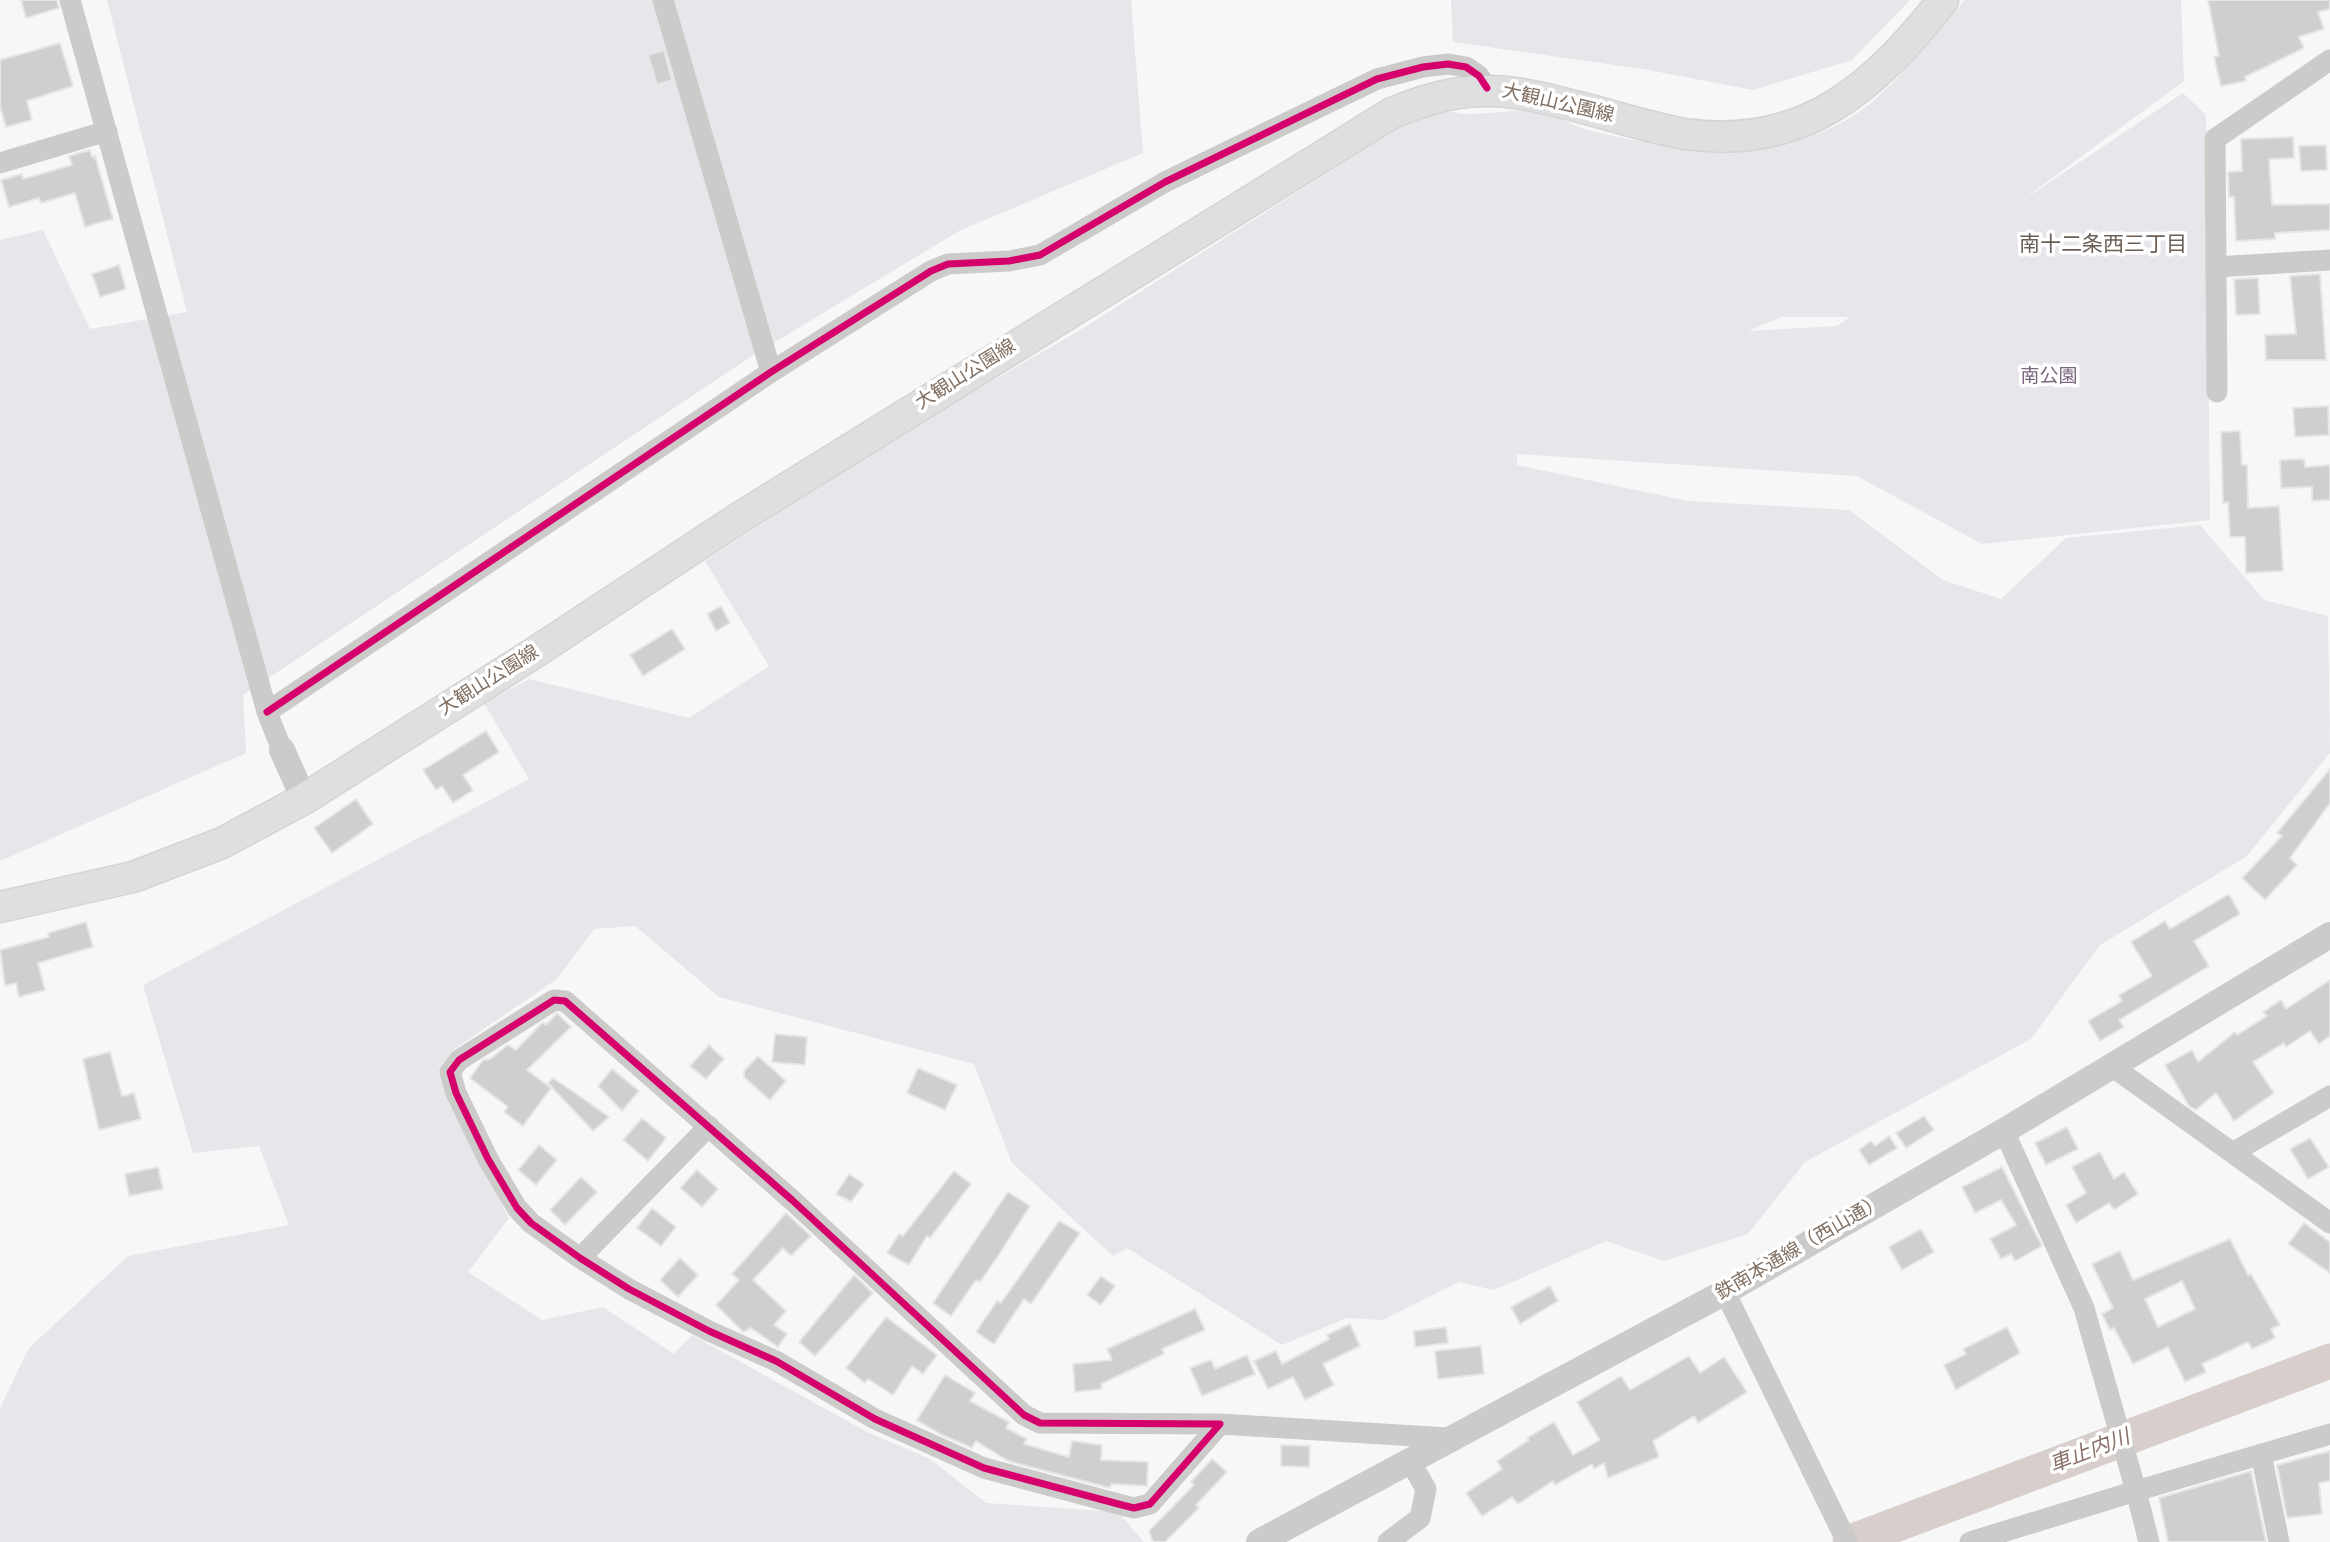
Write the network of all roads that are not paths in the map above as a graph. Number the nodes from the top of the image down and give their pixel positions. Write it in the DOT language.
graph roads {
  1 [pos="70,0"];
  2 [pos="663,0"];
  3 [pos="1943,0"];
  4 [pos="2330,60"];
  5 [pos="1488,88"];
  6 [pos="107,131"];
  7 [pos="0,163"];
  8 [pos="2330,260"];
  9 [pos="2216,267"];
  10 [pos="772,372"];
  11 [pos="2217,391"];
  12 [pos="267,712"];
  13 [pos="282,750"];
  14 [pos="304,799"];
  15 [pos="0,906"];
  16 [pos="2330,935"];
  17 [pos="2113,1067"];
  18 [pos="2330,1096"];
  19 [pos="709,1126"];
  20 [pos="2004,1131"];
  21 [pos="2234,1152"];
  22 [pos="2330,1223"];
  23 [pos="580,1258"];
  24 [pos="1725,1292"];
  25 [pos="1220,1424"];
  26 [pos="2330,1434"];
  27 [pos="1448,1438"];
  28 [pos="2261,1454"];
  29 [pos="1411,1463"];
  30 [pos="2136,1491"];
  31 [pos="1845,1538"];
  32 [pos="1259,1542"];
  33 [pos="1388,1542"];
  34 [pos="1970,1542"];
  35 [pos="2149,1542"];
  36 [pos="2279,1542"];
  1 -- 6 [label="street"];
  2 -- 10 [label="street"];
  3 -- 5 [label="main road, 大観山公園線"];
  4 -- 9 [label="street"];
  5 -- 10 [label="street"];
  5 -- 14 [label="main road, 大観山公園線"];
  6 -- 7 [label="street"];
  6 -- 12 [label="street"];
  8 -- 9 [label="street"];
  9 -- 11 [label="street"];
  10 -- 12 [label="street"];
  12 -- 13 [label="street"];
  13 -- 14 [label="street"];
  14 -- 15 [label="main road, 大観山公園線"];
  16 -- 17 [label="street, 鉄南本通線（西山通）"];
  17 -- 20 [label="street, 鉄南本通線（西山通）"];
  17 -- 21 [label="street"];
  18 -- 21 [label="street"];
  19 -- 23 [label="street"];
  19 -- 23 [label="street"];
  19 -- 25 [label="street"];
  20 -- 24 [label="street, 鉄南本通線（西山通）"];
  20 -- 30 [label="street"];
  21 -- 22 [label="street"];
  23 -- 25 [label="street"];
  24 -- 27 [label="street, 鉄南本通線（西山通）"];
  24 -- 31 [label="street"];
  25 -- 27 [label="street"];
  26 -- 28 [label="street"];
  27 -- 29 [label="street, 鉄南本通線（西山通）"];
  28 -- 30 [label="street"];
  28 -- 36 [label="street"];
  29 -- 32 [label="street, 鉄南本通線（西山通）"];
  29 -- 33 [label="street"];
  30 -- 34 [label="street"];
  30 -- 35 [label="street"];
}
